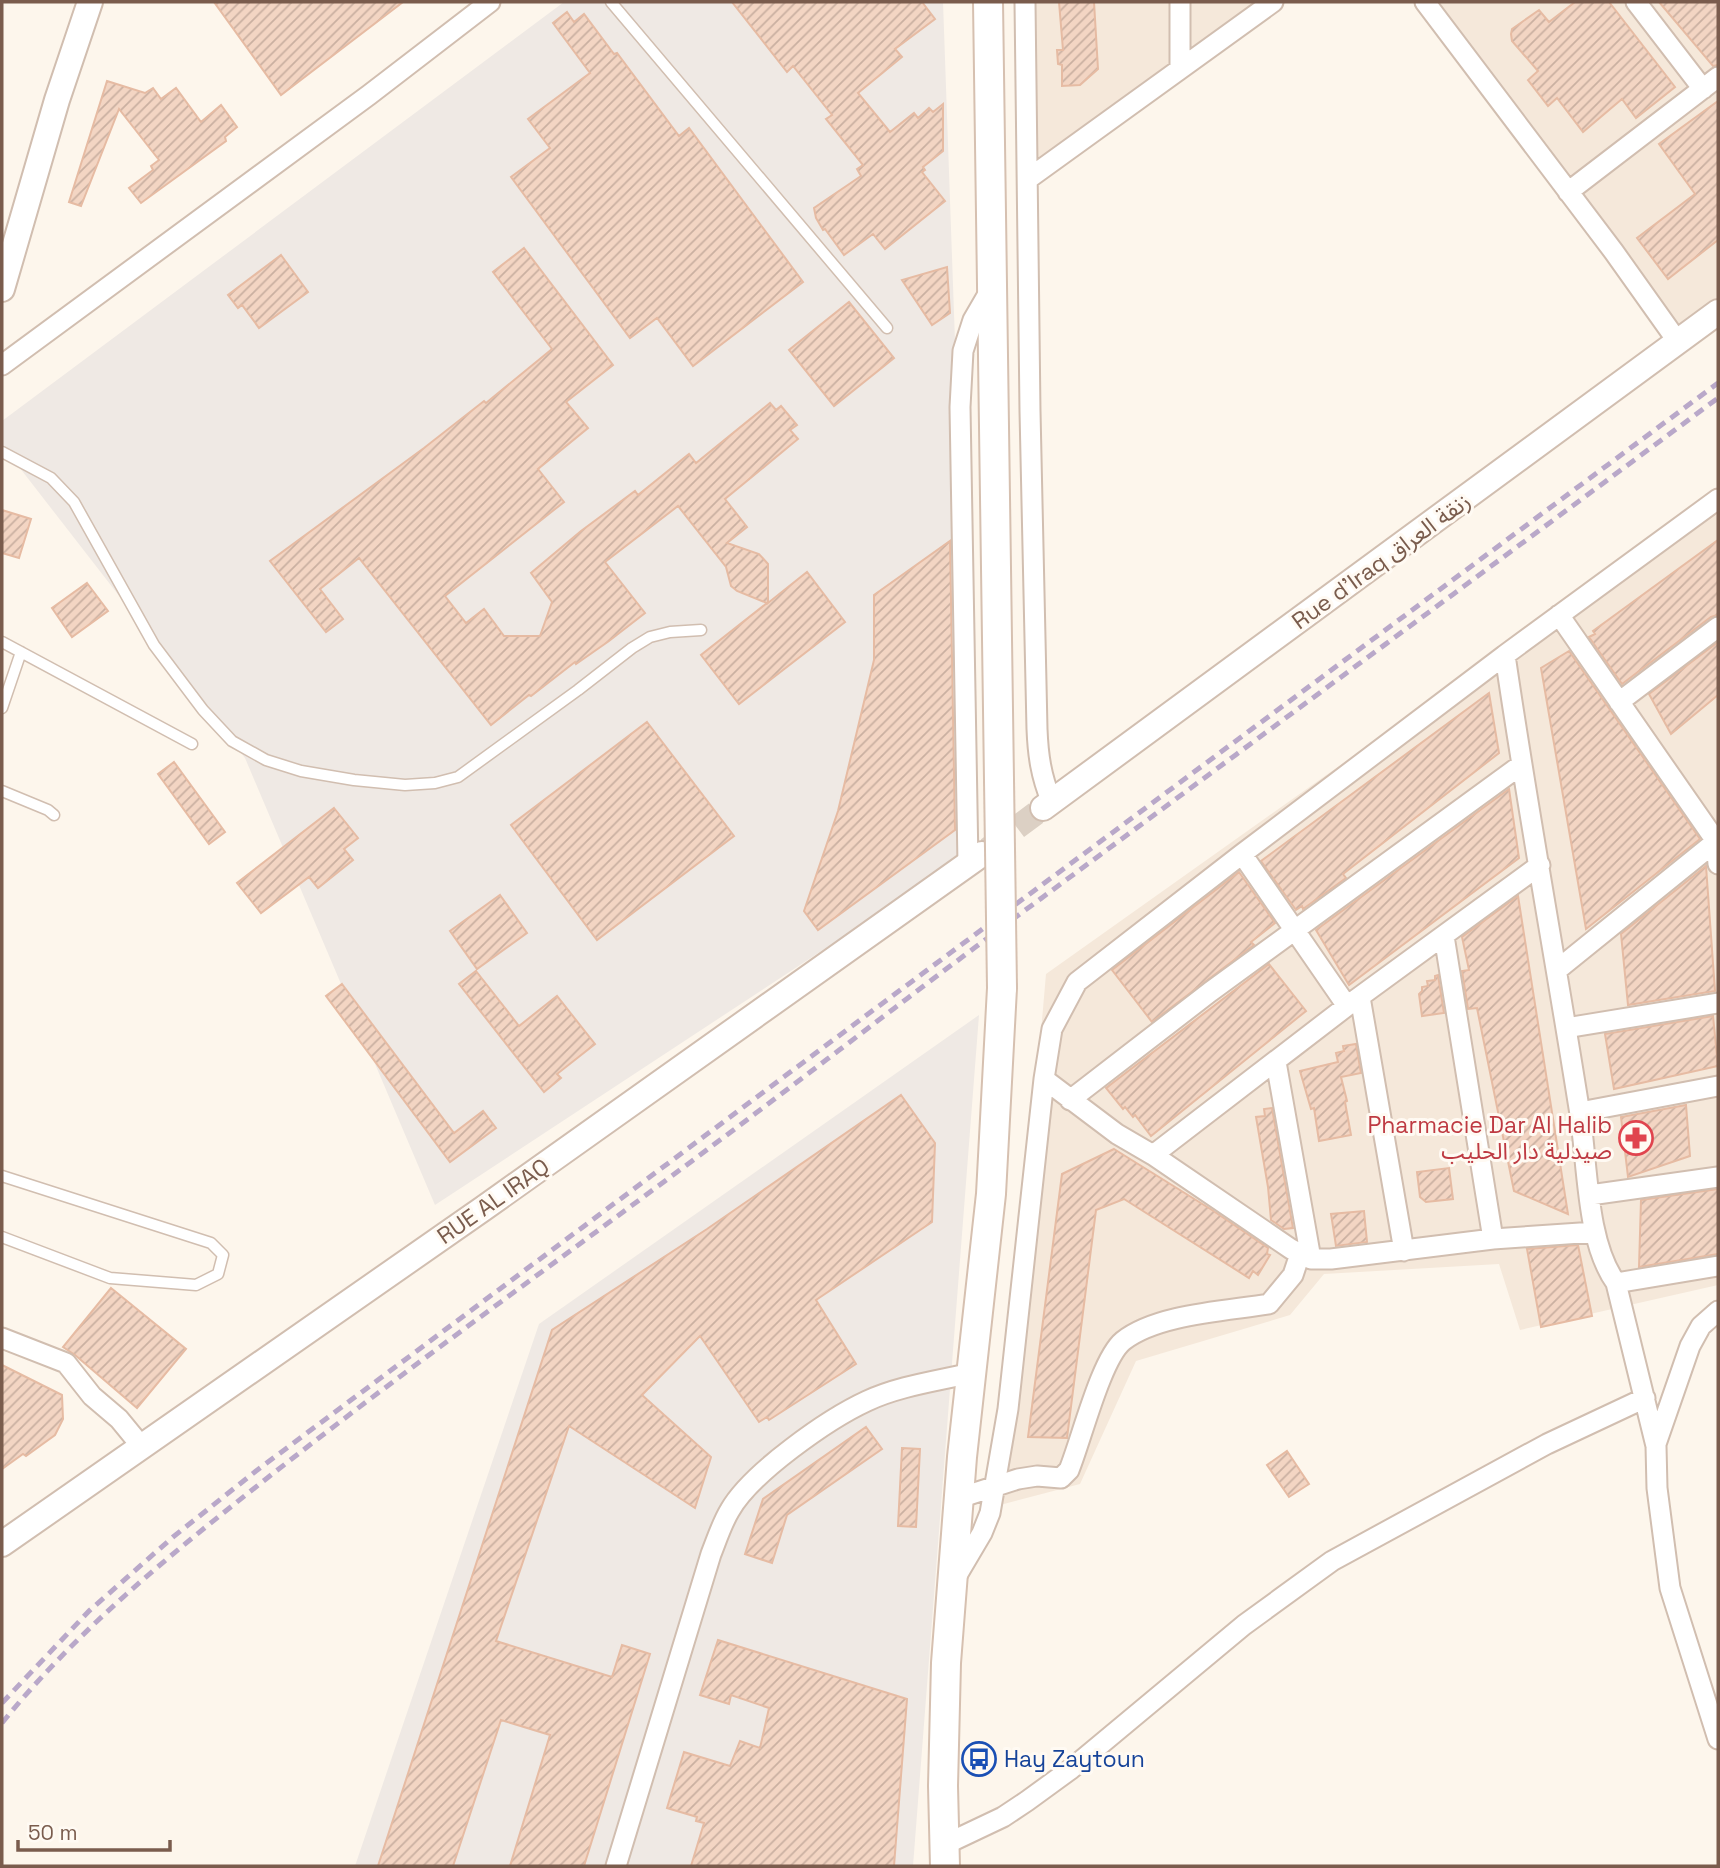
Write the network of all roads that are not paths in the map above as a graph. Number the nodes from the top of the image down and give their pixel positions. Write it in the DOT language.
graph roads {
  1 [pos="90,2"];
  2 [pos="490,2"];
  3 [pos="611,2"];
  4 [pos="988,2"];
  5 [pos="1025,2"];
  6 [pos="1180,2"];
  7 [pos="1273,2"];
  8 [pos="1425,2"];
  9 [pos="1636,2"];
  10 [pos="1180,69"];
  11 [pos="1710,83"];
  12 [pos="1028,179"];
  13 [pos="1568,192"];
  14 [pos="2,289"];
  15 [pos="990,289"];
  16 [pos="1718,312"];
  17 [pos="887,328"];
  18 [pos="1678,342"];
  19 [pos="2,365"];
  20 [pos="2,453"];
  21 [pos="1718,499"];
  22 [pos="1559,615"];
  23 [pos="1718,626"];
  24 [pos="701,630"];
  25 [pos="2,642"];
  26 [pos="20,652"];
  27 [pos="1505,655"];
  28 [pos="1619,702"];
  29 [pos="2,708"];
  30 [pos="191,744"];
  31 [pos="1521,765"];
  32 [pos="2,791"];
  33 [pos="1047,804"];
  34 [pos="54,815"];
  35 [pos="1717,840"];
  36 [pos="1242,854"];
  37 [pos="975,859"];
  38 [pos="1718,863"];
  39 [pos="1540,865"];
  40 [pos="1295,929"];
  41 [pos="1444,936"];
  42 [pos="1557,970"];
  43 [pos="1354,1002"];
  44 [pos="1718,1003"];
  45 [pos="1566,1028"];
  46 [pos="1276,1062"];
  47 [pos="1044,1079"];
  48 [pos="1718,1086"];
  49 [pos="1070,1100"];
  50 [pos="1580,1112"];
  51 [pos="1153,1155"];
  52 [pos="2,1176"];
  53 [pos="1718,1177"];
  54 [pos="1590,1195"];
  55 [pos="1595,1232"];
  56 [pos="2,1237"];
  57 [pos="1493,1239"];
  58 [pos="1404,1251"];
  59 [pos="1306,1257"];
  60 [pos="1718,1266"];
  61 [pos="1616,1283"];
  62 [pos="1718,1311"];
  63 [pos="2,1338"];
  64 [pos="971,1373"];
  65 [pos="1645,1398"];
  66 [pos="1656,1446"];
  67 [pos="142,1447"];
  68 [pos="995,1485"];
  69 [pos="959,1499"];
  70 [pos="2,1544"];
  71 [pos="952,1583"];
  72 [pos="1718,1739"];
  73 [pos="944,1856"];
  74 [pos="616,1866"];
  1 -- 14 [label="street"];
  2 -- 19 [label="street"];
  3 -- 17 [label="lane"];
  4 -- 15 [label="main road"];
  5 -- 12 [label="street"];
  6 -- 10 [label="street"];
  7 -- 10 [label="street"];
  8 -- 13 [label="street"];
  9 -- 11 [label="street"];
  10 -- 12 [label="street"];
  11 -- 13 [label="street"];
  12 -- 33 [label="street"];
  13 -- 18 [label="street"];
  15 -- 37 [label="street"];
  15 -- 64 [label="main road, bridge"];
  16 -- 18 [label="street, Rue d'Iraq زنقة العراق"];
  18 -- 33 [label="street, Rue d'Iraq زنقة العراق"];
  20 -- 24 [label="lane"];
  21 -- 22 [label="street"];
  22 -- 27 [label="street"];
  22 -- 28 [label="street"];
  23 -- 28 [label="street"];
  25 -- 26 [label="lane"];
  26 -- 29 [label="lane"];
  26 -- 30 [label="lane"];
  27 -- 31 [label="street"];
  27 -- 36 [label="street"];
  28 -- 35 [label="street"];
  31 -- 39 [label="street"];
  31 -- 40 [label="street"];
  32 -- 34 [label="lane"];
  35 -- 38 [label="street"];
  35 -- 42 [label="street"];
  36 -- 40 [label="street"];
  36 -- 47 [label="street"];
  37 -- 67 [label="street, RUE AL IRAQ"];
  39 -- 41 [label="street"];
  39 -- 42 [label="street"];
  40 -- 43 [label="street"];
  40 -- 49 [label="street"];
  41 -- 43 [label="street"];
  41 -- 57 [label="street"];
  42 -- 45 [label="street"];
  43 -- 46 [label="street"];
  43 -- 58 [label="street"];
  44 -- 45 [label="street"];
  45 -- 50 [label="street"];
  46 -- 51 [label="street"];
  46 -- 59 [label="street"];
  47 -- 49 [label="street"];
  47 -- 68 [label="street"];
  48 -- 50 [label="street"];
  49 -- 51 [label="street"];
  50 -- 54 [label="street"];
  51 -- 59 [label="street"];
  52 -- 56 [label="lane"];
  53 -- 54 [label="street"];
  54 -- 55 [label="street"];
  55 -- 57 [label="street"];
  55 -- 61 [label="street"];
  57 -- 58 [label="street"];
  58 -- 59 [label="street"];
  59 -- 68 [label="street"];
  60 -- 61 [label="street"];
  61 -- 65 [label="street"];
  62 -- 66 [label="street"];
  63 -- 67 [label="street"];
  64 -- 69 [label="main road"];
  64 -- 74 [label="street"];
  65 -- 66 [label="street"];
  65 -- 73 [label="street"];
  66 -- 72 [label="street"];
  67 -- 70 [label="street, RUE AL IRAQ"];
  68 -- 69 [label="street"];
  68 -- 71 [label="street"];
  69 -- 71 [label="main road"];
  71 -- 73 [label="main road"];
}
